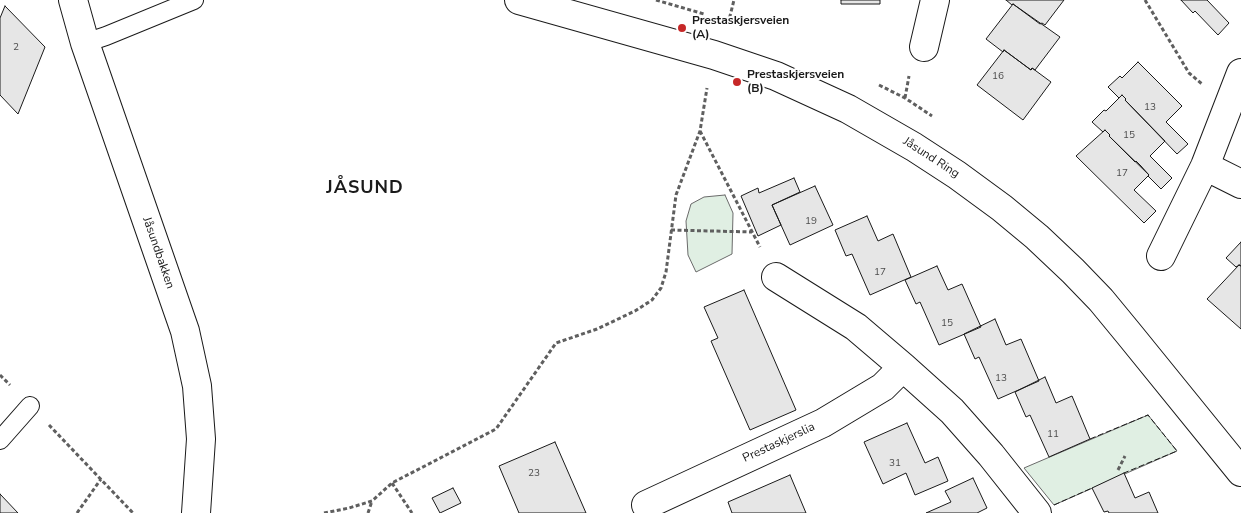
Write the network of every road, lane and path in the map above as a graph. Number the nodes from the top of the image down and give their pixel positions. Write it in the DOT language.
graph roads {
  1 [pos="73,0"];
  2 [pos="194,0"];
  3 [pos="519,0"];
  4 [pos="734,0"];
  5 [pos="935,0"];
  6 [pos="1145,0"];
  7 [pos="729,22"];
  8 [pos="85,43"];
  9 [pos="924,46"];
  10 [pos="1241,73"];
  11 [pos="707,83"];
  12 [pos="1204,86"];
  13 [pos="700,131"];
  14 [pos="1205,166"];
  15 [pos="1241,184"];
  16 [pos="671,230"];
  17 [pos="752,232"];
  18 [pos="1161,256"];
  19 [pos="776,276"];
  20 [pos="903,367"];
  21 [pos="30,406"];
  22 [pos="0,440"];
  23 [pos="1125,456"];
  24 [pos="1118,470"];
  25 [pos="1241,472"];
  26 [pos="101,479"];
  27 [pos="392,483"];
  28 [pos="372,501"];
  29 [pos="646,505"];
  30 [pos="77,513"];
  31 [pos="133,513"];
  32 [pos="196,513"];
  33 [pos="324,513"];
  34 [pos="368,513"];
  35 [pos="412,513"];
  36 [pos="1037,513"];
  1 -- 8 [label="street, Jåsundbakken"];
  2 -- 8 [label="lane"];
  3 -- 25 [label="street, Jåsund Ring"];
  4 -- 7 [label="path"];
  5 -- 9 [label="street"];
  6 -- 12 [label="path"];
  8 -- 32 [label="street, Jåsundbakken"];
  10 -- 14 [label="street"];
  11 -- 13 [label="path"];
  13 -- 16 [label="path"];
  13 -- 17 [label="path"];
  14 -- 15 [label="street"];
  14 -- 18 [label="street"];
  16 -- 17 [label="path"];
  16 -- 27 [label="path"];
  17 -- 19 [label="path"];
  19 -- 20 [label="street"];
  20 -- 29 [label="street, Prestaskjerslia"];
  20 -- 36 [label="street"];
  21 -- 22 [label="lane"];
  21 -- 26 [label="path"];
  23 -- 24 [label="path"];
  26 -- 30 [label="path"];
  26 -- 31 [label="path"];
  27 -- 28 [label="path"];
  27 -- 35 [label="path"];
  28 -- 33 [label="path"];
  28 -- 34 [label="path"];
}
